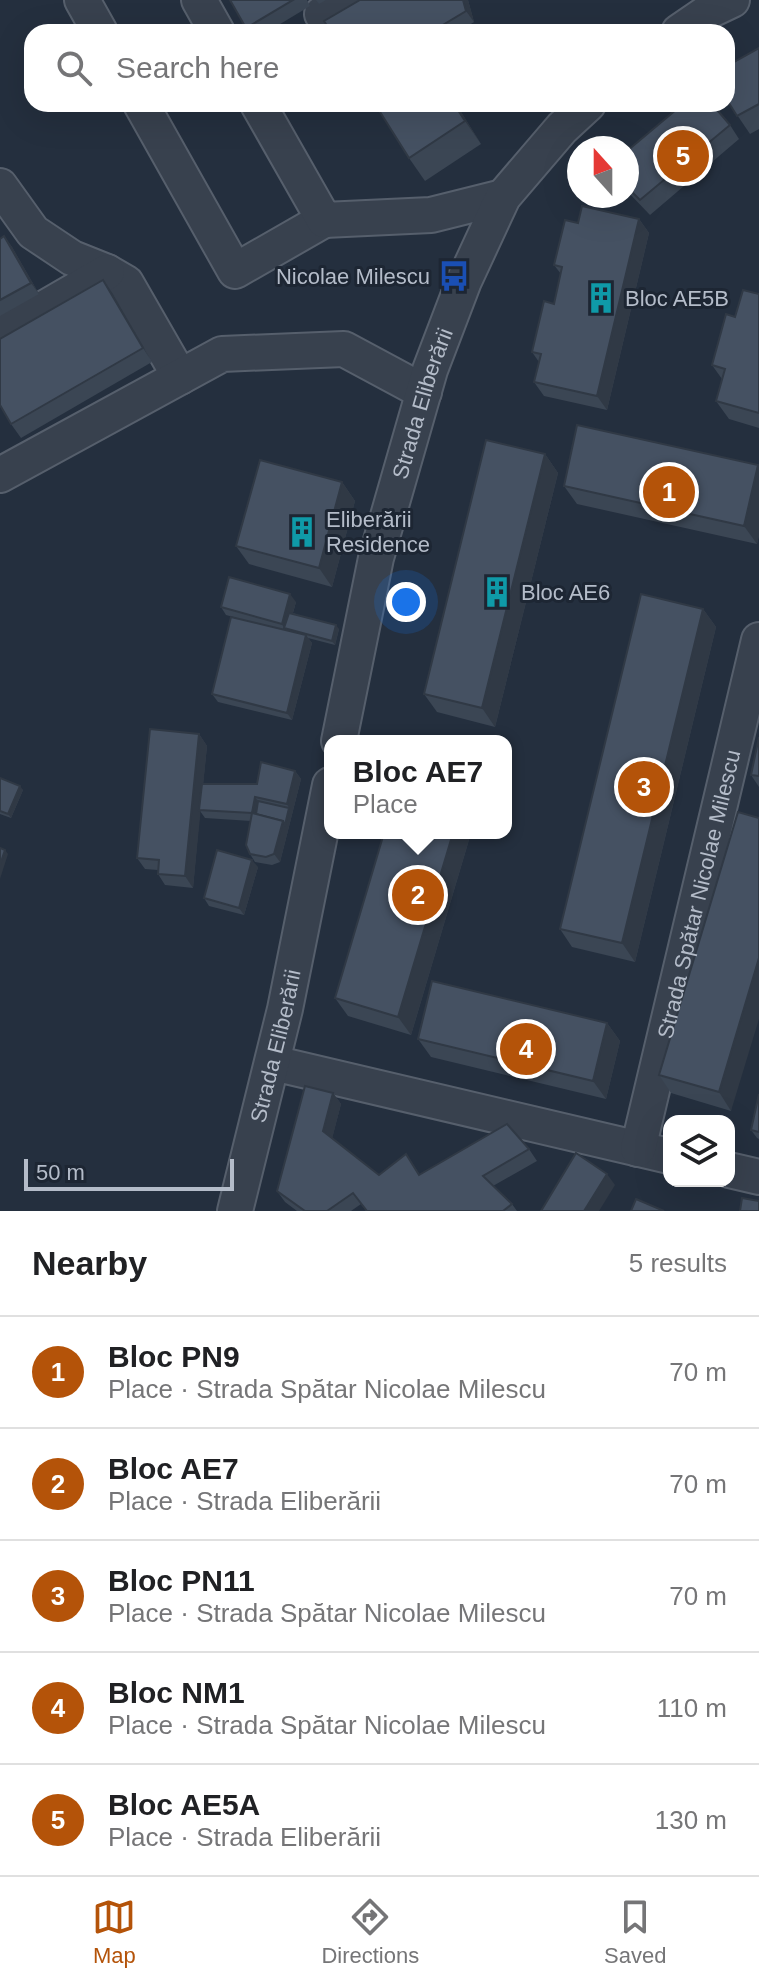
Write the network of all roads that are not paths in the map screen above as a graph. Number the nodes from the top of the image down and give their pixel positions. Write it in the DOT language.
graph roads {
  1 [pos="82,0"];
  2 [pos="199,0"];
  3 [pos="732,0"];
  4 [pos="96,24"];
  5 [pos="212,24"];
  6 [pos="691,24"];
  7 [pos="146,112"];
  8 [pos="263,112"];
  9 [pos="579,112"];
  10 [pos="0,186"];
  11 [pos="503,197"];
  12 [pos="324,220"];
  13 [pos="107,272"];
  14 [pos="0,334"];
  15 [pos="180,377"];
  16 [pos="424,392"];
  17 [pos="0,475"];
  18 [pos="759,640"];
  19 [pos="340,735"];
  20 [pos="324,814"];
  21 [pos="273,1063"];
  22 [pos="653,1152"];
  23 [pos="735,1171"];
  24 [pos="759,1177"];
  25 [pos="235,1211"];
  1 -- 4 [label="street"];
  2 -- 5 [label="street"];
  3 -- 6 [label="street"];
  7 -- 12 [label="street"];
  8 -- 12 [label="street"];
  9 -- 11 [label="street, Strada Eliberării"];
  10 -- 13 [label="street"];
  11 -- 12 [label="street"];
  11 -- 16 [label="street, Strada Eliberării"];
  13 -- 14 [label="street"];
  13 -- 15 [label="street"];
  15 -- 16 [label="street"];
  15 -- 17 [label="street"];
  16 -- 19 [label="street, Strada Eliberării"];
  18 -- 22 [label="street, Strada Spătar Nicolae Milescu"];
  20 -- 21 [label="street, Strada Eliberării"];
  21 -- 22 [label="street, Strada Spătar Nicolae Milescu"];
  21 -- 25 [label="street, Strada Eliberării"];
  23 -- 24 [label="street"];
}
